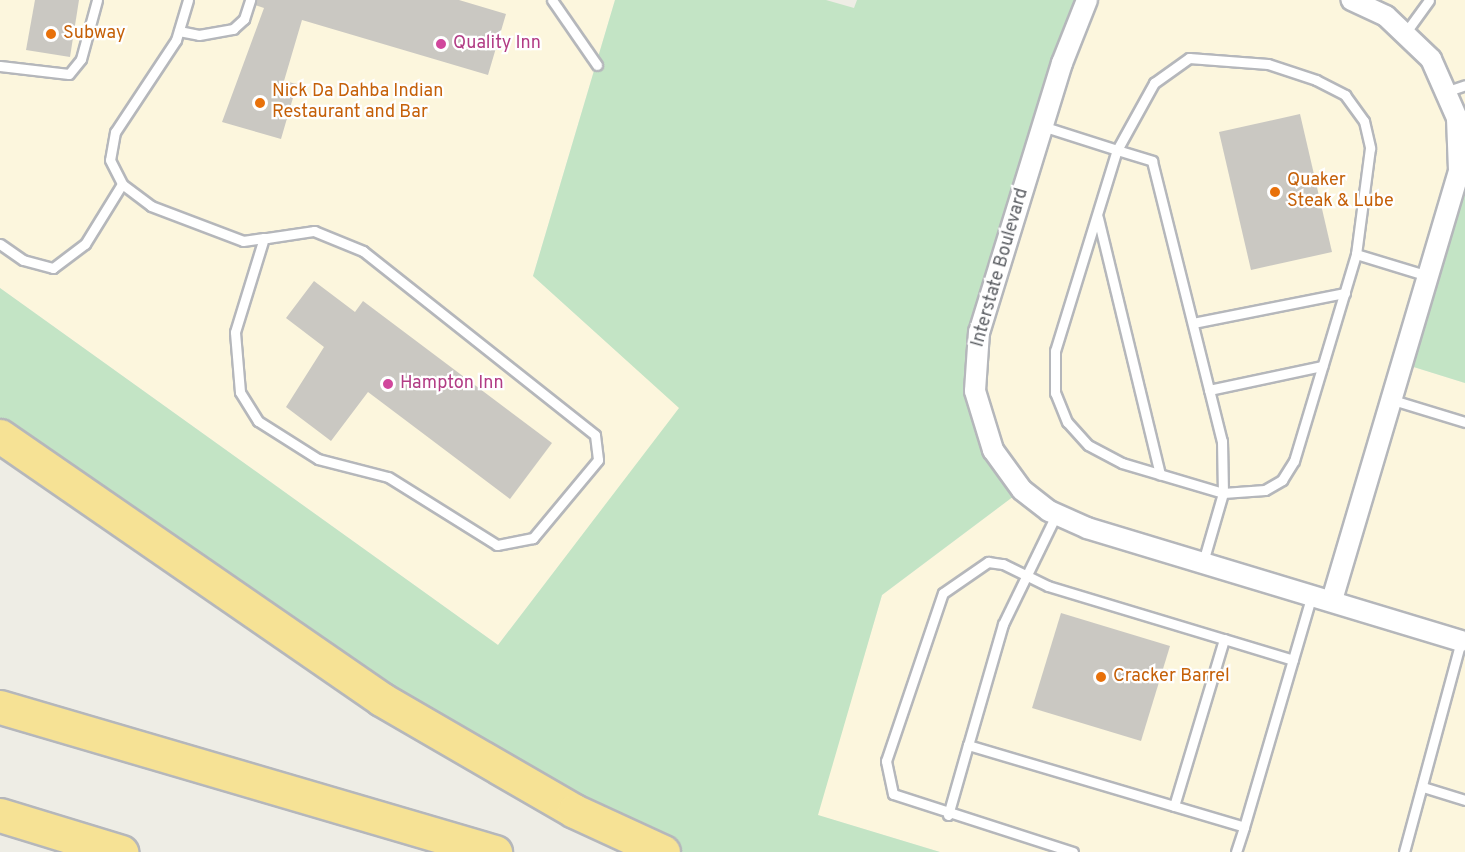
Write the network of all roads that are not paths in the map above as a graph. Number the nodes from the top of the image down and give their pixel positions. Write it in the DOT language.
graph roads {
  1 [pos="97,0"];
  2 [pos="188,0"];
  3 [pos="250,0"];
  4 [pos="552,0"];
  5 [pos="1087,0"];
  6 [pos="1430,0"];
  7 [pos="1358,1"];
  8 [pos="179,31"];
  9 [pos="1406,32"];
  10 [pos="0,66"];
  11 [pos="597,66"];
  12 [pos="1457,88"];
  13 [pos="1042,126"];
  14 [pos="1117,150"];
  15 [pos="122,184"];
  16 [pos="1097,216"];
  17 [pos="264,238"];
  18 [pos="0,244"];
  19 [pos="1356,254"];
  20 [pos="1430,276"];
  21 [pos="1345,293"];
  22 [pos="1193,323"];
  23 [pos="1322,366"];
  24 [pos="1209,390"];
  25 [pos="1393,400"];
  26 [pos="1465,422"];
  27 [pos="0,436"];
  28 [pos="1160,475"];
  29 [pos="1223,493"];
  30 [pos="1056,515"];
  31 [pos="1203,562"];
  32 [pos="1025,575"];
  33 [pos="1312,594"];
  34 [pos="1332,600"];
  35 [pos="1224,639"];
  36 [pos="1461,641"];
  37 [pos="1293,660"];
  38 [pos="0,707"];
  39 [pos="968,745"];
  40 [pos="1423,787"];
  41 [pos="1465,800"];
  42 [pos="1174,806"];
  43 [pos="0,815"];
  44 [pos="948,815"];
  45 [pos="1244,827"];
  46 [pos="121,852"];
  47 [pos="495,852"];
  48 [pos="663,852"];
  49 [pos="1073,852"];
  50 [pos="1236,852"];
  51 [pos="1404,852"];
  1 -- 10 [label="lane"];
  2 -- 8 [label="lane"];
  3 -- 8 [label="lane"];
  4 -- 11 [label="lane"];
  5 -- 13 [label="street, Interstate Boulevard"];
  6 -- 9 [label="lane"];
  7 -- 9 [label="street"];
  8 -- 15 [label="lane"];
  9 -- 12 [label="street"];
  12 -- 20 [label="street"];
  13 -- 14 [label="lane"];
  13 -- 30 [label="street, Interstate Boulevard"];
  14 -- 16 [label="lane"];
  14 -- 19 [label="lane"];
  14 -- 22 [label="lane"];
  15 -- 17 [label="lane"];
  15 -- 18 [label="lane"];
  16 -- 28 [label="lane"];
  16 -- 28 [label="lane"];
  17 -- 17 [label="lane"];
  19 -- 20 [label="lane"];
  19 -- 21 [label="lane"];
  20 -- 25 [label="street"];
  21 -- 22 [label="lane"];
  21 -- 23 [label="lane"];
  22 -- 24 [label="lane"];
  23 -- 24 [label="lane"];
  23 -- 29 [label="lane"];
  24 -- 29 [label="lane"];
  25 -- 26 [label="lane"];
  25 -- 34 [label="street"];
  27 -- 48 [label="highway"];
  28 -- 29 [label="lane"];
  29 -- 31 [label="lane"];
  30 -- 31 [label="street, Interstate Boulevard"];
  30 -- 32 [label="lane"];
  31 -- 33 [label="street, Interstate Boulevard"];
  32 -- 35 [label="lane"];
  32 -- 39 [label="lane"];
  32 -- 44 [label="lane"];
  33 -- 34 [label="street, Interstate Boulevard"];
  33 -- 37 [label="lane"];
  34 -- 36 [label="street, Interstate Boulevard"];
  35 -- 37 [label="lane"];
  35 -- 42 [label="lane"];
  36 -- 40 [label="lane"];
  37 -- 45 [label="lane"];
  38 -- 47 [label="highway"];
  39 -- 42 [label="lane"];
  39 -- 44 [label="lane"];
  40 -- 41 [label="lane"];
  40 -- 51 [label="lane"];
  42 -- 45 [label="lane"];
  43 -- 46 [label="highway"];
  44 -- 49 [label="lane"];
  45 -- 50 [label="lane"];
}
